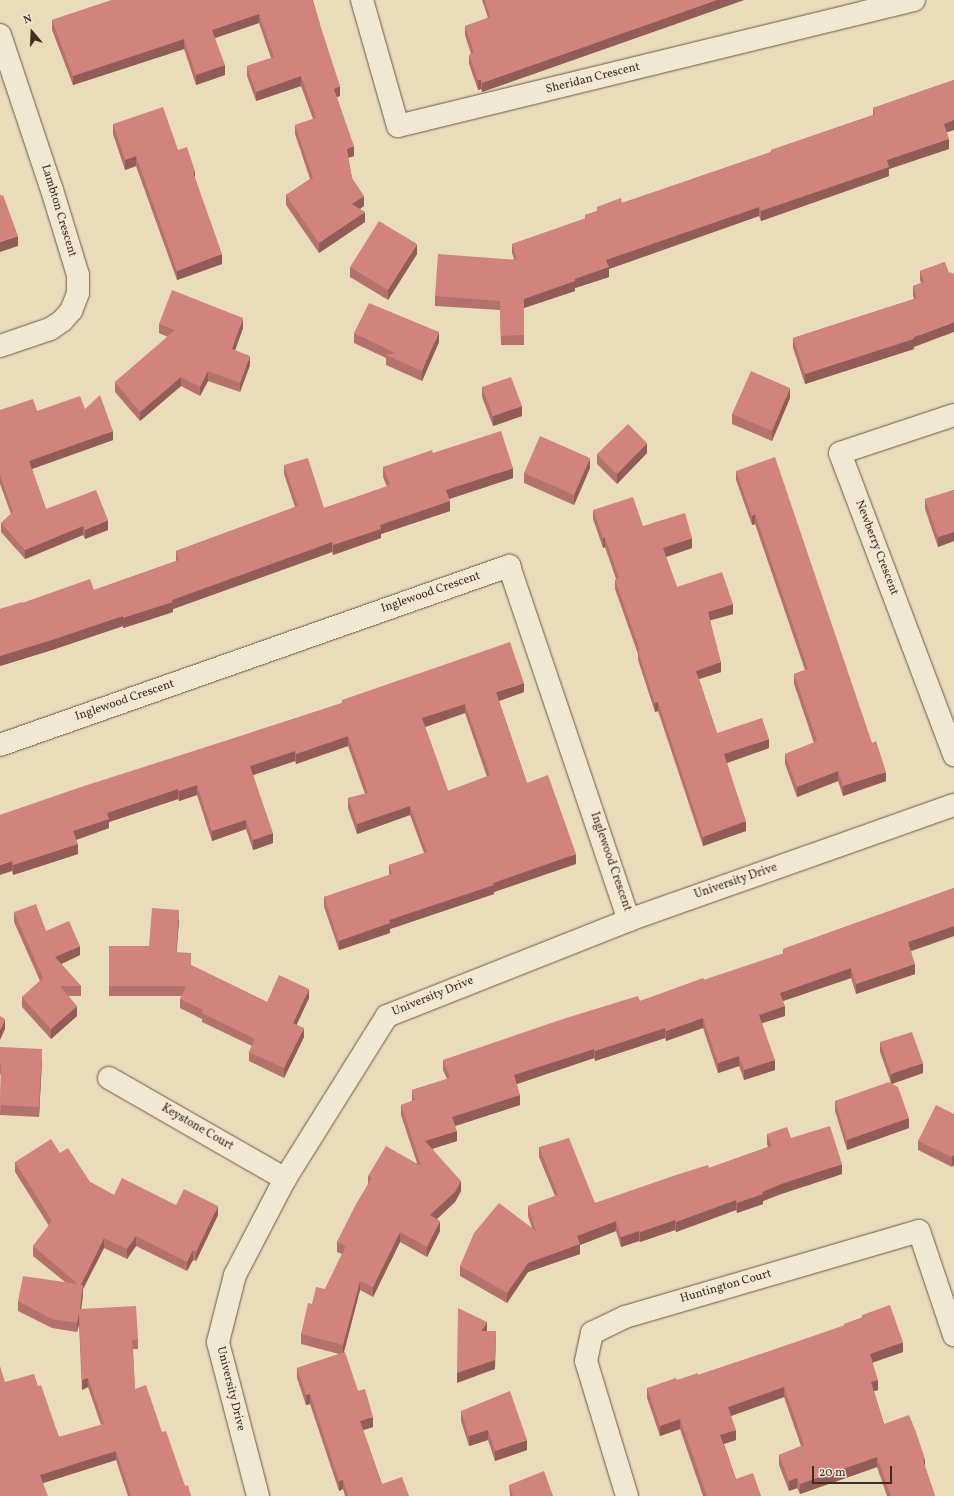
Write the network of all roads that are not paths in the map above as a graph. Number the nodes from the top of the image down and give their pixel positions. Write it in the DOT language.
graph roads {
  1 [pos="362,0"];
  2 [pos="914,0"];
  3 [pos="0,35"];
  4 [pos="0,346"];
  5 [pos="954,415"];
  6 [pos="0,745"];
  7 [pos="954,755"];
  8 [pos="954,805"];
  9 [pos="630,920"];
  10 [pos="109,1078"];
  11 [pos="285,1179"];
  12 [pos="954,1335"];
  13 [pos="258,1496"];
  14 [pos="627,1496"];
  1 -- 2 [label="street, Sheridan Crescent"];
  3 -- 4 [label="street, Lambton Crescent"];
  5 -- 7 [label="street, Newberry Crescent"];
  6 -- 9 [label="street, Inglewood Crescent"];
  8 -- 9 [label="street, University Drive"];
  9 -- 11 [label="street, University Drive"];
  10 -- 11 [label="street, Keystone Court"];
  11 -- 13 [label="street, University Drive"];
  12 -- 14 [label="street, Huntington Court"];
}
